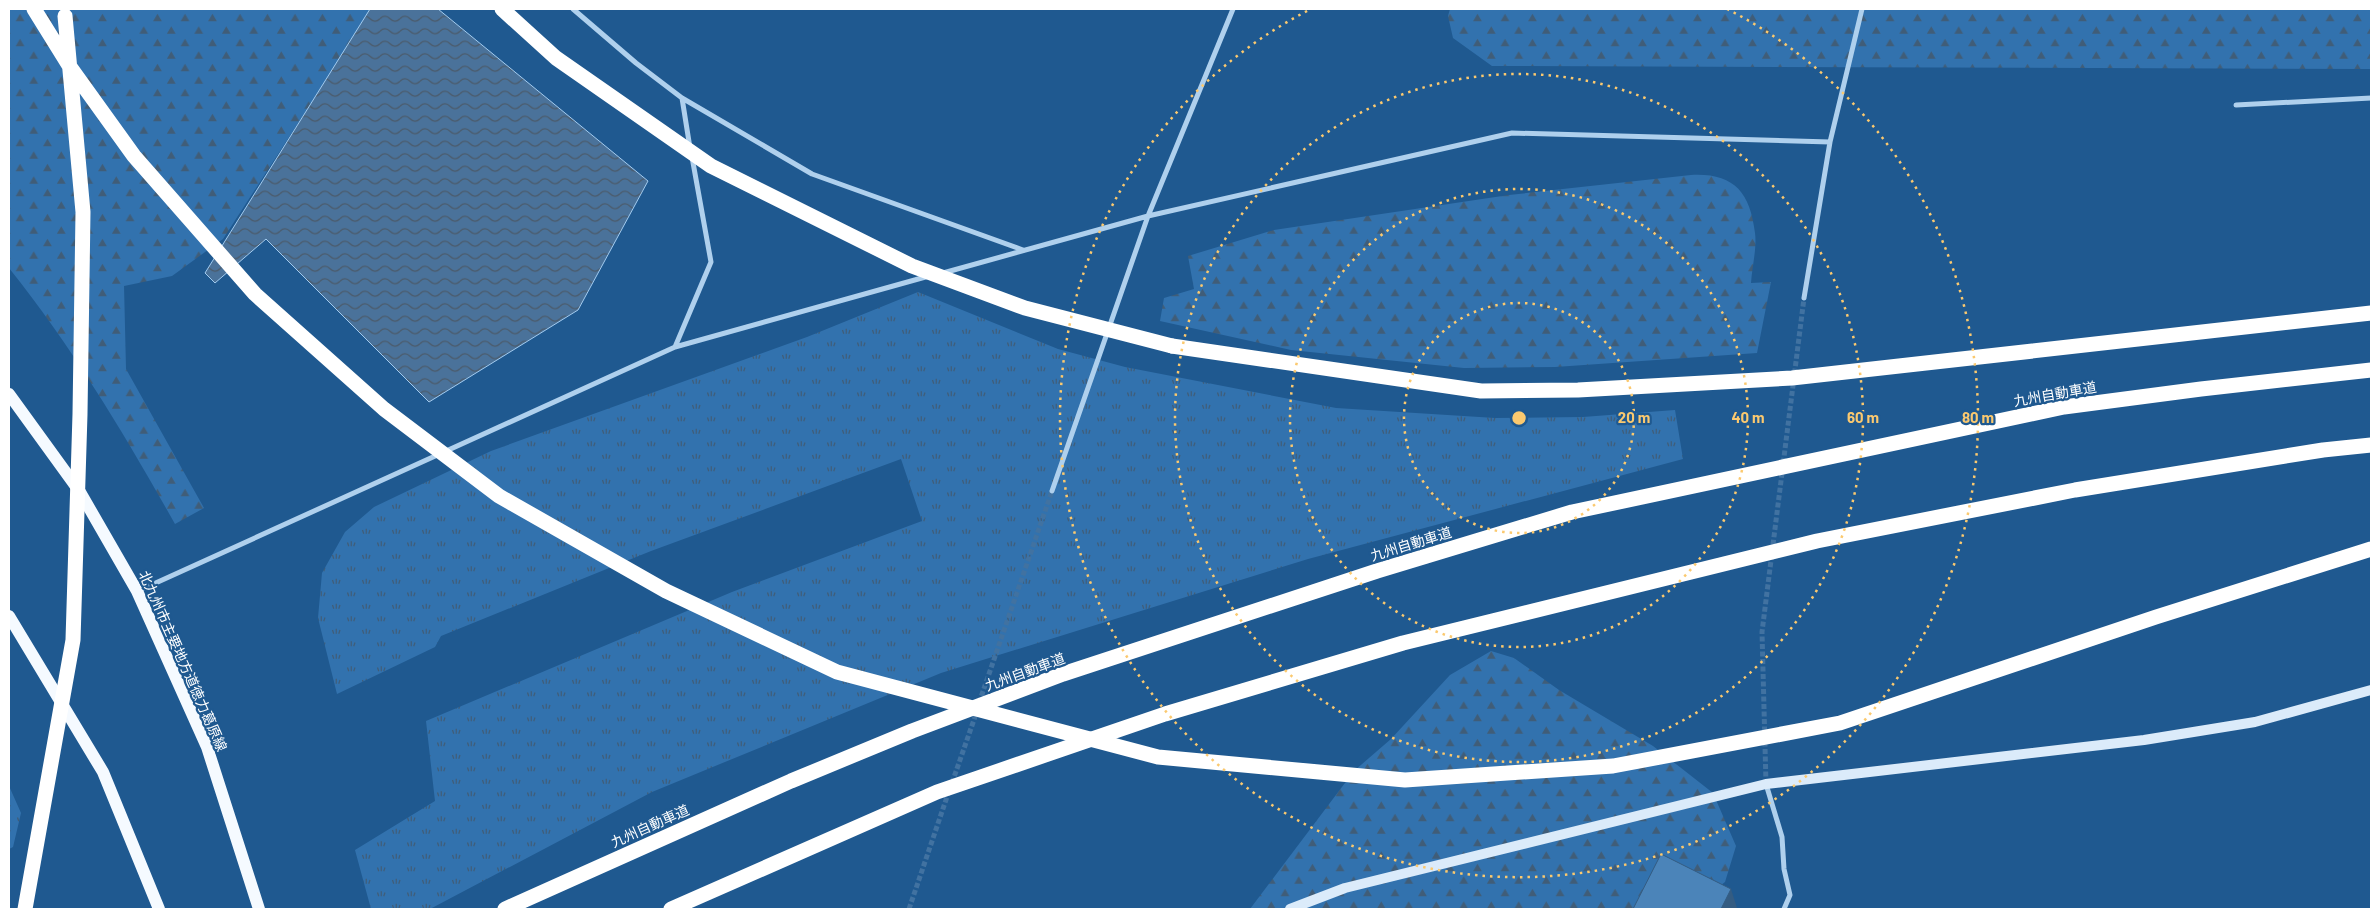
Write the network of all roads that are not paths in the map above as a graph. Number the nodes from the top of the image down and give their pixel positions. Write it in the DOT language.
graph roads {
  1 [pos="34,9"];
  2 [pos="502,9"];
  3 [pos="573,9"];
  4 [pos="1232,9"];
  5 [pos="1862,9"];
  6 [pos="65,12"];
  7 [pos="682,98"];
  8 [pos="2371,98"];
  9 [pos="2236,105"];
  10 [pos="1830,142"];
  11 [pos="1148,216"];
  12 [pos="1024,250"];
  13 [pos="1804,298"];
  14 [pos="2371,313"];
  15 [pos="675,347"];
  16 [pos="2371,370"];
  17 [pos="9,394"];
  18 [pos="2371,445"];
  19 [pos="1052,491"];
  20 [pos="2371,549"];
  21 [pos="137,591"];
  22 [pos="9,616"];
  23 [pos="2371,690"];
  24 [pos="1766,784"];
  25 [pos="24,909"];
  26 [pos="159,909"];
  27 [pos="260,909"];
  28 [pos="505,909"];
  29 [pos="670,909"];
  30 [pos="1290,909"];
  31 [pos="1784,909"];
  1 -- 20 [label="highway, bridge"];
  2 -- 14 [label="highway, bridge"];
  3 -- 7 [label="street"];
  4 -- 11 [label="street"];
  5 -- 10 [label="street"];
  6 -- 25 [label="highway, bridge"];
  7 -- 12 [label="street"];
  7 -- 15 [label="street"];
  8 -- 9 [label="street"];
  10 -- 11 [label="street"];
  10 -- 13 [label="street"];
  11 -- 12 [label="street"];
  11 -- 19 [label="street"];
  12 -- 15 [label="street"];
  15 -- 21 [label="street"];
  16 -- 28 [label="highway, 九州自動車道"];
  17 -- 21 [label="main road, 北九州市主要地方道徳力葛原線"];
  18 -- 29 [label="highway"];
  21 -- 27 [label="main road, 北九州市主要地方道徳力葛原線"];
  22 -- 26 [label="main road"];
  23 -- 24 [label="street"];
  24 -- 30 [label="street"];
  24 -- 31 [label="street"];
}
